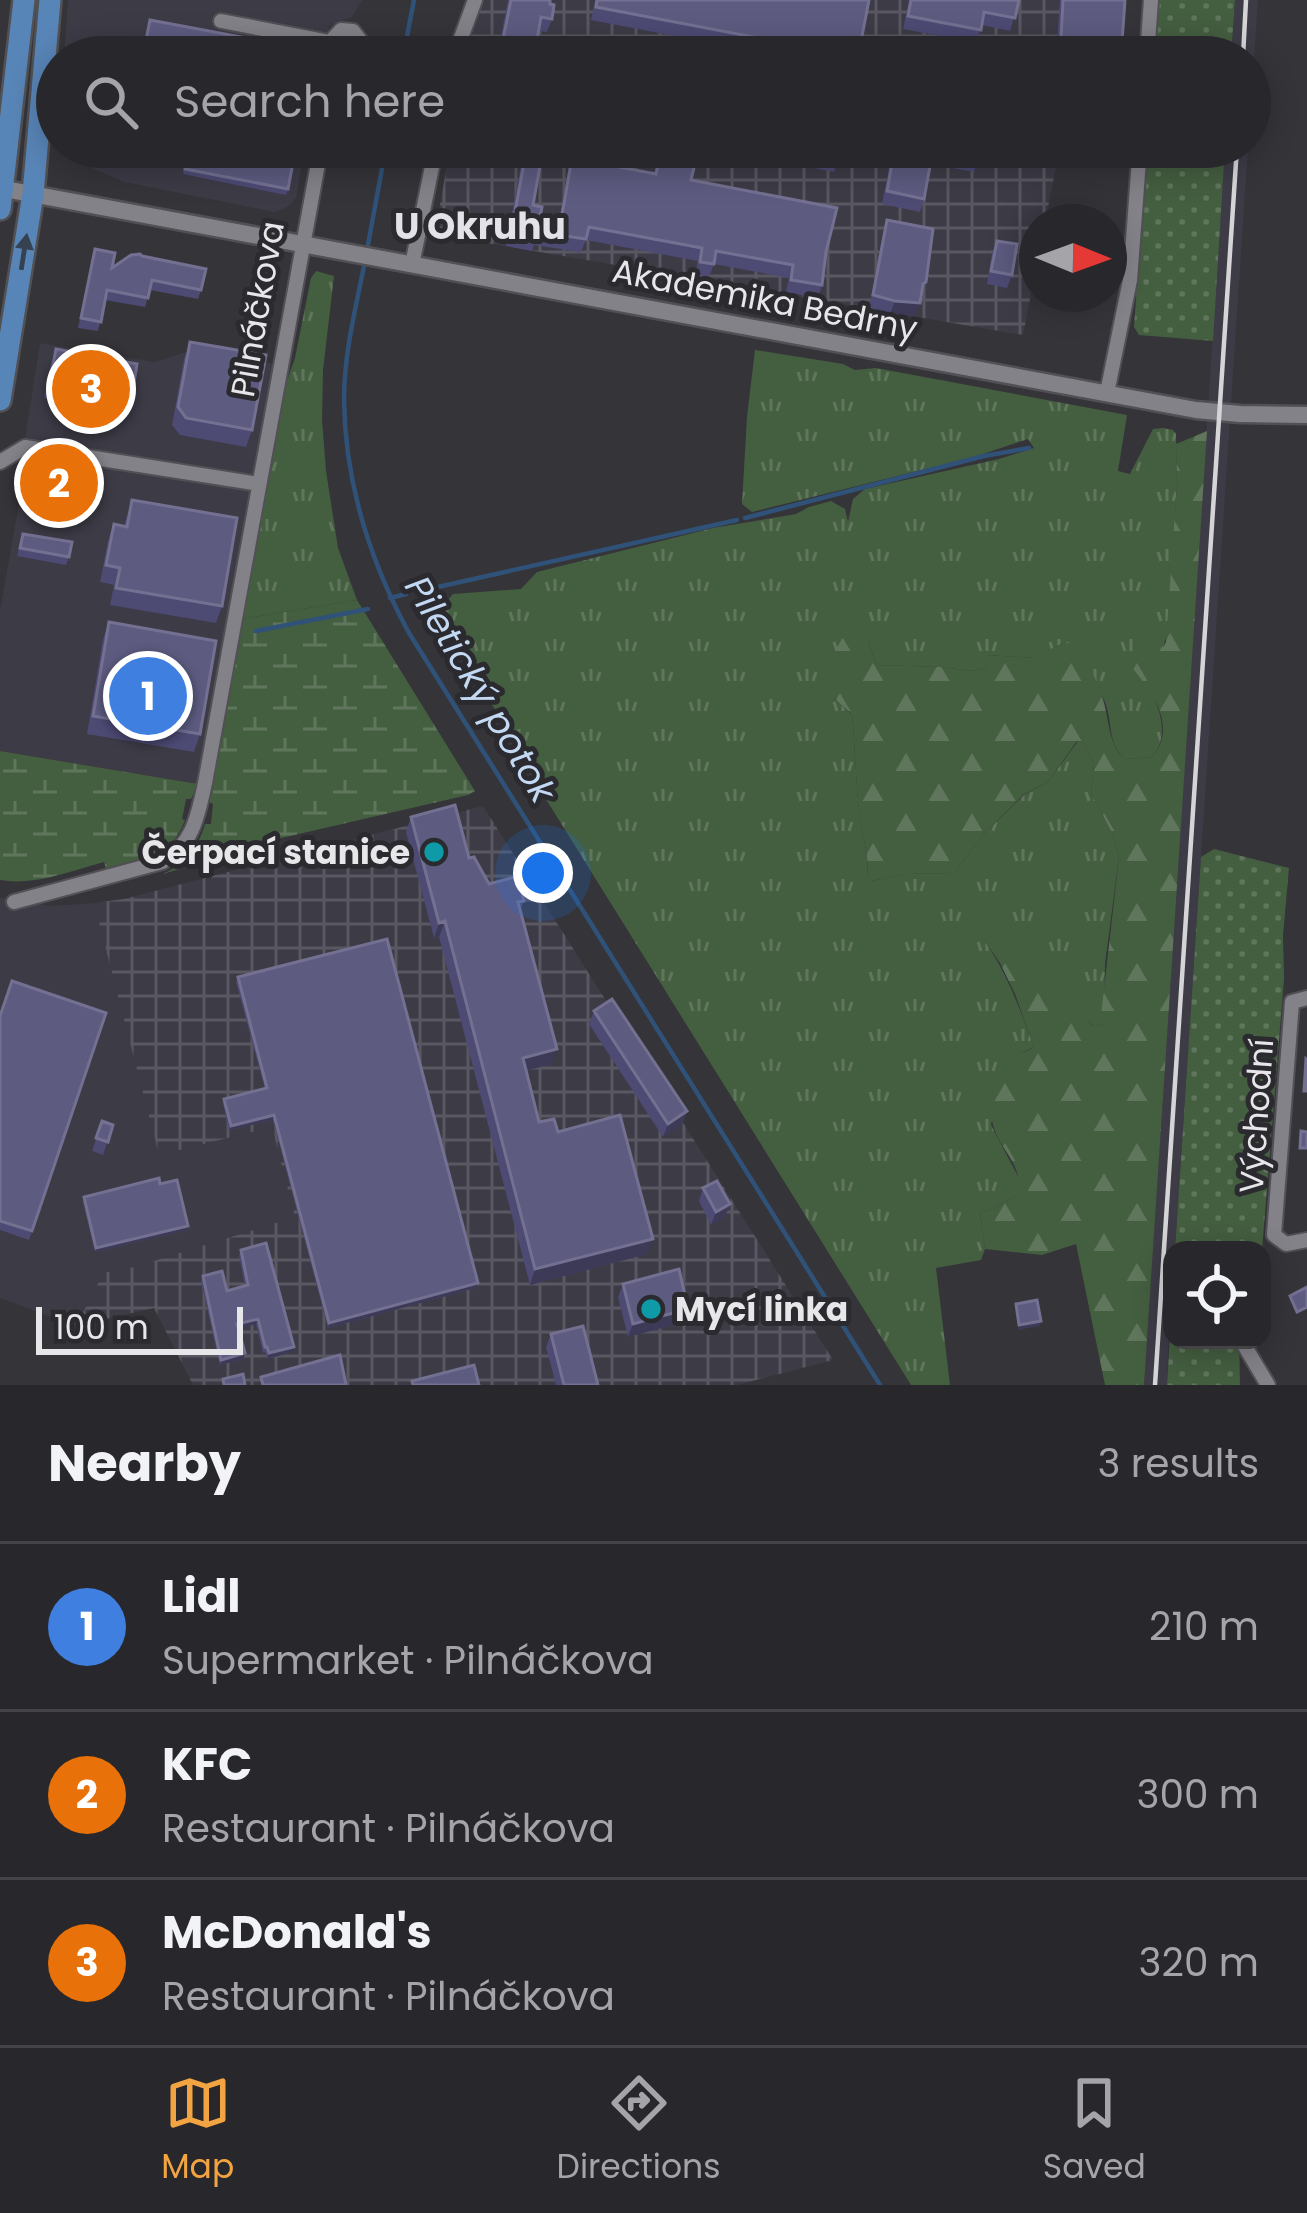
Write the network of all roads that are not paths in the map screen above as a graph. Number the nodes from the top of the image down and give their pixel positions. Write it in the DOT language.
graph roads {
  1 [pos="24,0"];
  2 [pos="50,0"];
  3 [pos="475,0"];
  4 [pos="1151,0"];
  5 [pos="221,21"];
  6 [pos="47,36"];
  7 [pos="280,36"];
  8 [pos="462,36"];
  9 [pos="1148,36"];
  10 [pos="36,160"];
  11 [pos="317,168"];
  12 [pos="432,168"];
  13 [pos="1138,168"];
  14 [pos="33,194"];
  15 [pos="1,195"];
  16 [pos="303,244"];
  17 [pos="412,265"];
  18 [pos="1107,393"];
  19 [pos="0,400"];
  20 [pos="1307,415"];
  21 [pos="0,462"];
  22 [pos="259,484"];
  23 [pos="14,902"];
  24 [pos="1307,998"];
  25 [pos="1307,1240"];
  26 [pos="1246,1349"];
  27 [pos="1268,1385"];
  1 -- 15 [label="main road"];
  2 -- 6 [label="main road"];
  3 -- 8 [label="street"];
  4 -- 9 [label="street"];
  5 -- 7 [label="street"];
  10 -- 14 [label="main road"];
  11 -- 16 [label="street, Pilnáčkova"];
  12 -- 17 [label="street"];
  13 -- 18 [label="street"];
  14 -- 15 [label="street, Akademika Bedrny"];
  14 -- 16 [label="street, Akademika Bedrny"];
  19 -- 14 [label="main road, one-way"];
  16 -- 17 [label="street, Akademika Bedrny"];
  16 -- 22 [label="street, Pilnáčkova"];
  17 -- 18 [label="street, Akademika Bedrny"];
  18 -- 20 [label="street, Akademika Bedrny"];
  21 -- 22 [label="street"];
  22 -- 23 [label="street, Pilnáčkova"];
  24 -- 25 [label="street, Východní"];
  26 -- 27 [label="street"];
}
